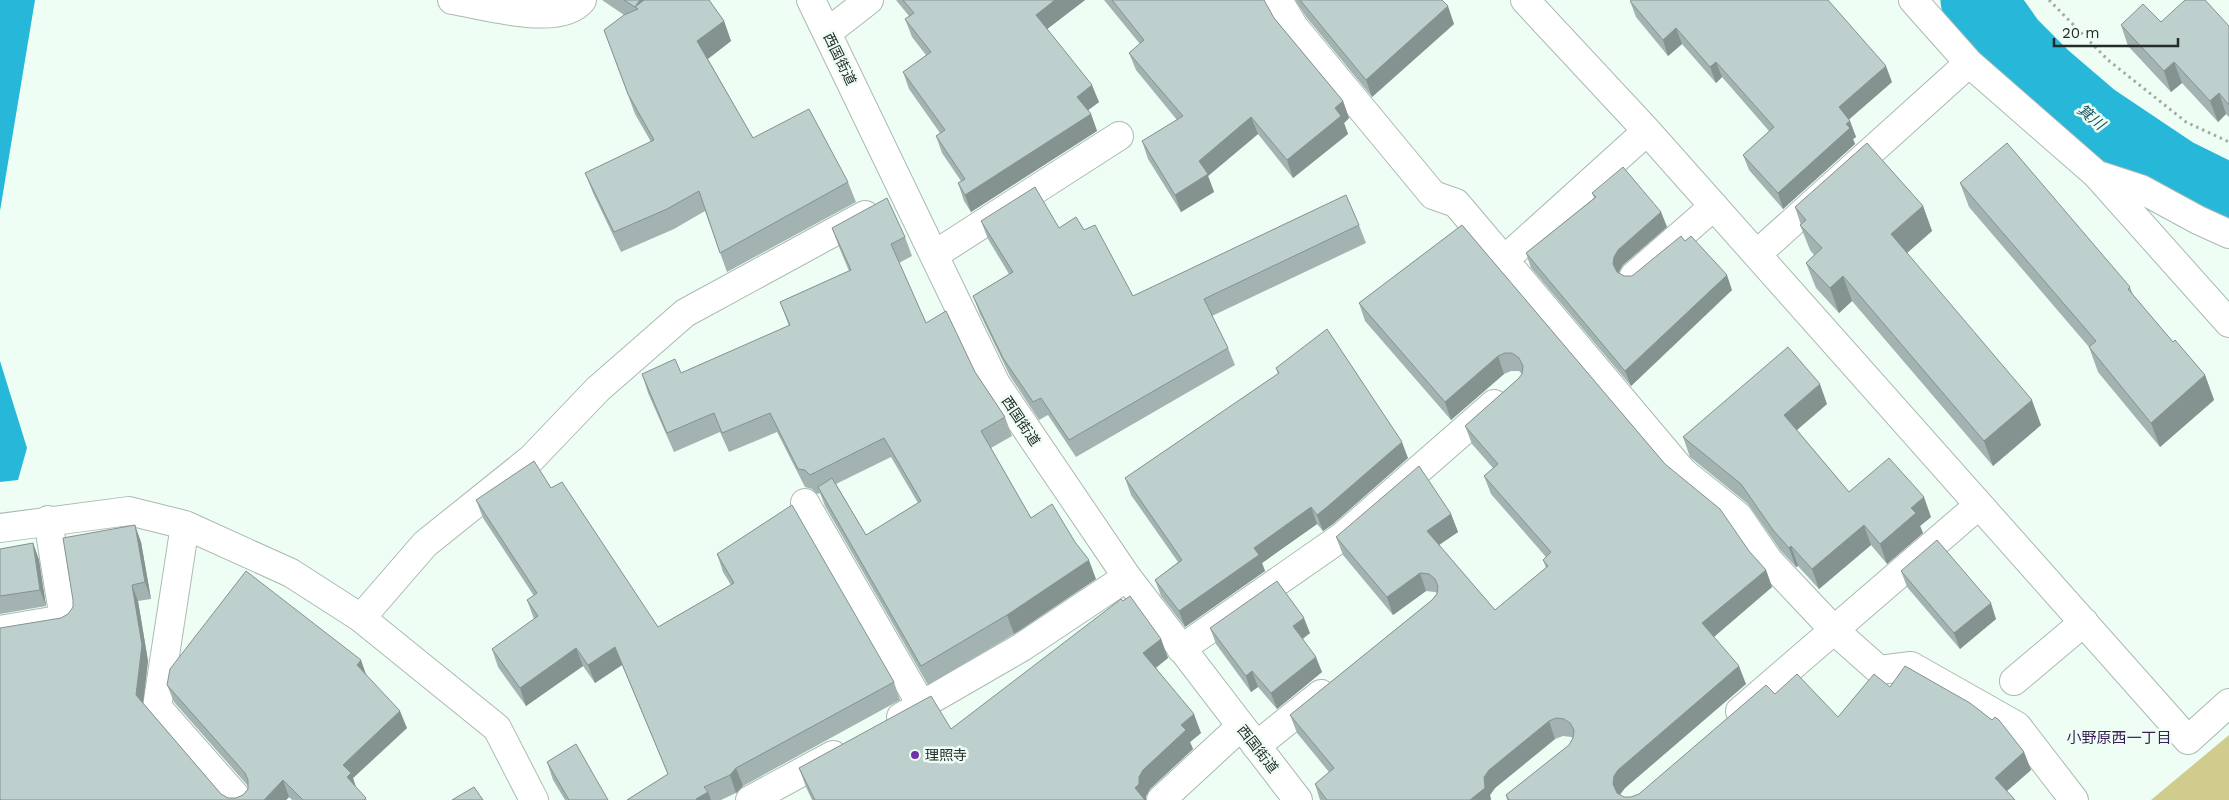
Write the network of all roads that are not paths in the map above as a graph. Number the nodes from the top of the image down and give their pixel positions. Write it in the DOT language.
graph roads {
  1 [pos="452,0"];
  2 [pos="582,0"];
  3 [pos="812,0"];
  4 [pos="869,0"];
  5 [pos="1278,0"];
  6 [pos="1526,0"];
  7 [pos="1913,0"];
  8 [pos="828,32"];
  9 [pos="1969,64"];
  10 [pos="1647,131"];
  11 [pos="1120,136"];
  12 [pos="2096,174"];
  13 [pos="905,194"];
  14 [pos="1714,206"];
  15 [pos="2229,234"];
  16 [pos="1757,254"];
  17 [pos="934,255"];
  18 [pos="1503,261"];
  19 [pos="1634,276"];
  20 [pos="2229,323"];
  21 [pos="1514,386"];
  22 [pos="805,503"];
  23 [pos="1979,505"];
  24 [pos="48,520"];
  25 [pos="185,525"];
  26 [pos="0,528"];
  27 [pos="1127,577"];
  28 [pos="361,618"];
  29 [pos="2084,622"];
  30 [pos="0,630"];
  31 [pos="1835,631"];
  32 [pos="1182,649"];
  33 [pos="1339,679"];
  34 [pos="2014,681"];
  35 [pos="2229,703"];
  36 [pos="922,706"];
  37 [pos="1724,724"];
  38 [pos="879,729"];
  39 [pos="1248,737"];
  40 [pos="853,744"];
  41 [pos="239,800"];
  42 [pos="534,800"];
  43 [pos="750,800"];
  44 [pos="1161,800"];
  45 [pos="1298,800"];
  46 [pos="2074,800"];
  1 -- 2 [label="street"];
  3 -- 8 [label="street, 西国街道"];
  4 -- 8 [label="street"];
  5 -- 18 [label="street"];
  6 -- 10 [label="street"];
  7 -- 9 [label="street"];
  8 -- 13 [label="street, 西国街道"];
  9 -- 12 [label="street"];
  9 -- 16 [label="street"];
  10 -- 14 [label="street"];
  10 -- 18 [label="street"];
  11 -- 17 [label="street"];
  12 -- 15 [label="street"];
  12 -- 20 [label="street"];
  13 -- 17 [label="street, 西国街道"];
  13 -- 28 [label="street"];
  14 -- 16 [label="street"];
  14 -- 19 [label="street"];
  16 -- 23 [label="street"];
  17 -- 27 [label="street, 西国街道"];
  18 -- 31 [label="street"];
  21 -- 32 [label="street"];
  22 -- 36 [label="street"];
  23 -- 29 [label="street"];
  23 -- 31 [label="street"];
  24 -- 25 [label="street"];
  24 -- 26 [label="street"];
  24 -- 30 [label="street"];
  25 -- 28 [label="street"];
  25 -- 41 [label="street"];
  27 -- 32 [label="street, 西国街道"];
  27 -- 36 [label="street"];
  28 -- 42 [label="street"];
  29 -- 34 [label="street"];
  29 -- 35 [label="street"];
  31 -- 37 [label="street"];
  31 -- 46 [label="street"];
  32 -- 39 [label="street, 西国街道"];
  33 -- 39 [label="street"];
  36 -- 38 [label="street"];
  39 -- 44 [label="street"];
  39 -- 45 [label="street, 西国街道"];
  40 -- 43 [label="street"];
}
